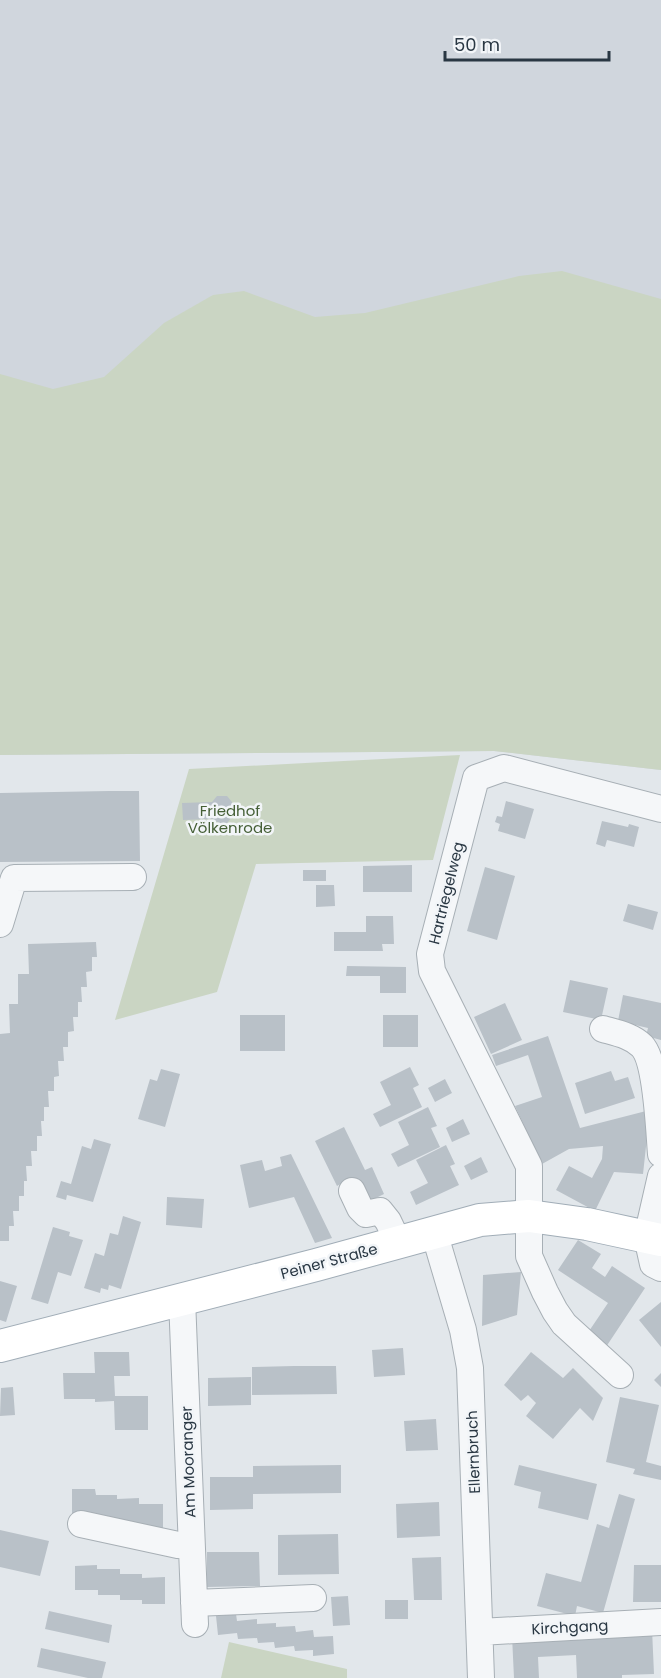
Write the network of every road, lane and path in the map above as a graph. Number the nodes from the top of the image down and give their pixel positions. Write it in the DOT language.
graph roads {
  1 [pos="661,809"];
  2 [pos="133,877"];
  3 [pos="7,878"];
  4 [pos="0,924"];
  5 [pos="603,1029"];
  6 [pos="661,1154"];
  7 [pos="661,1176"];
  8 [pos="352,1191"];
  9 [pos="529,1216"];
  10 [pos="434,1232"];
  11 [pos="654,1238"];
  12 [pos="398,1242"];
  13 [pos="661,1268"];
  14 [pos="182,1299"];
  15 [pos="0,1346"];
  16 [pos="620,1375"];
  17 [pos="81,1524"];
  18 [pos="191,1546"];
  19 [pos="313,1598"];
  20 [pos="661,1622"];
  21 [pos="480,1632"];
  22 [pos="481,1678"];
  1 -- 9 [label="street, Hartriegelweg"];
  2 -- 3 [label="street"];
  3 -- 4 [label="street"];
  5 -- 6 [label="street"];
  7 -- 11 [label="street"];
  8 -- 12 [label="street"];
  9 -- 10 [label="main road, Peiner Straße"];
  9 -- 11 [label="main road, Peiner Straße"];
  9 -- 16 [label="street"];
  10 -- 12 [label="main road, Peiner Straße"];
  10 -- 21 [label="street, Ellernbruch"];
  11 -- 13 [label="street"];
  12 -- 14 [label="main road, Peiner Straße"];
  14 -- 15 [label="main road, Peiner Straße"];
  14 -- 18 [label="street, Am Mooranger"];
  17 -- 18 [label="street"];
  18 -- 19 [label="street, Am Mooranger"];
  20 -- 21 [label="street, Kirchgang"];
  21 -- 22 [label="street, Ellernbruch"];
}
